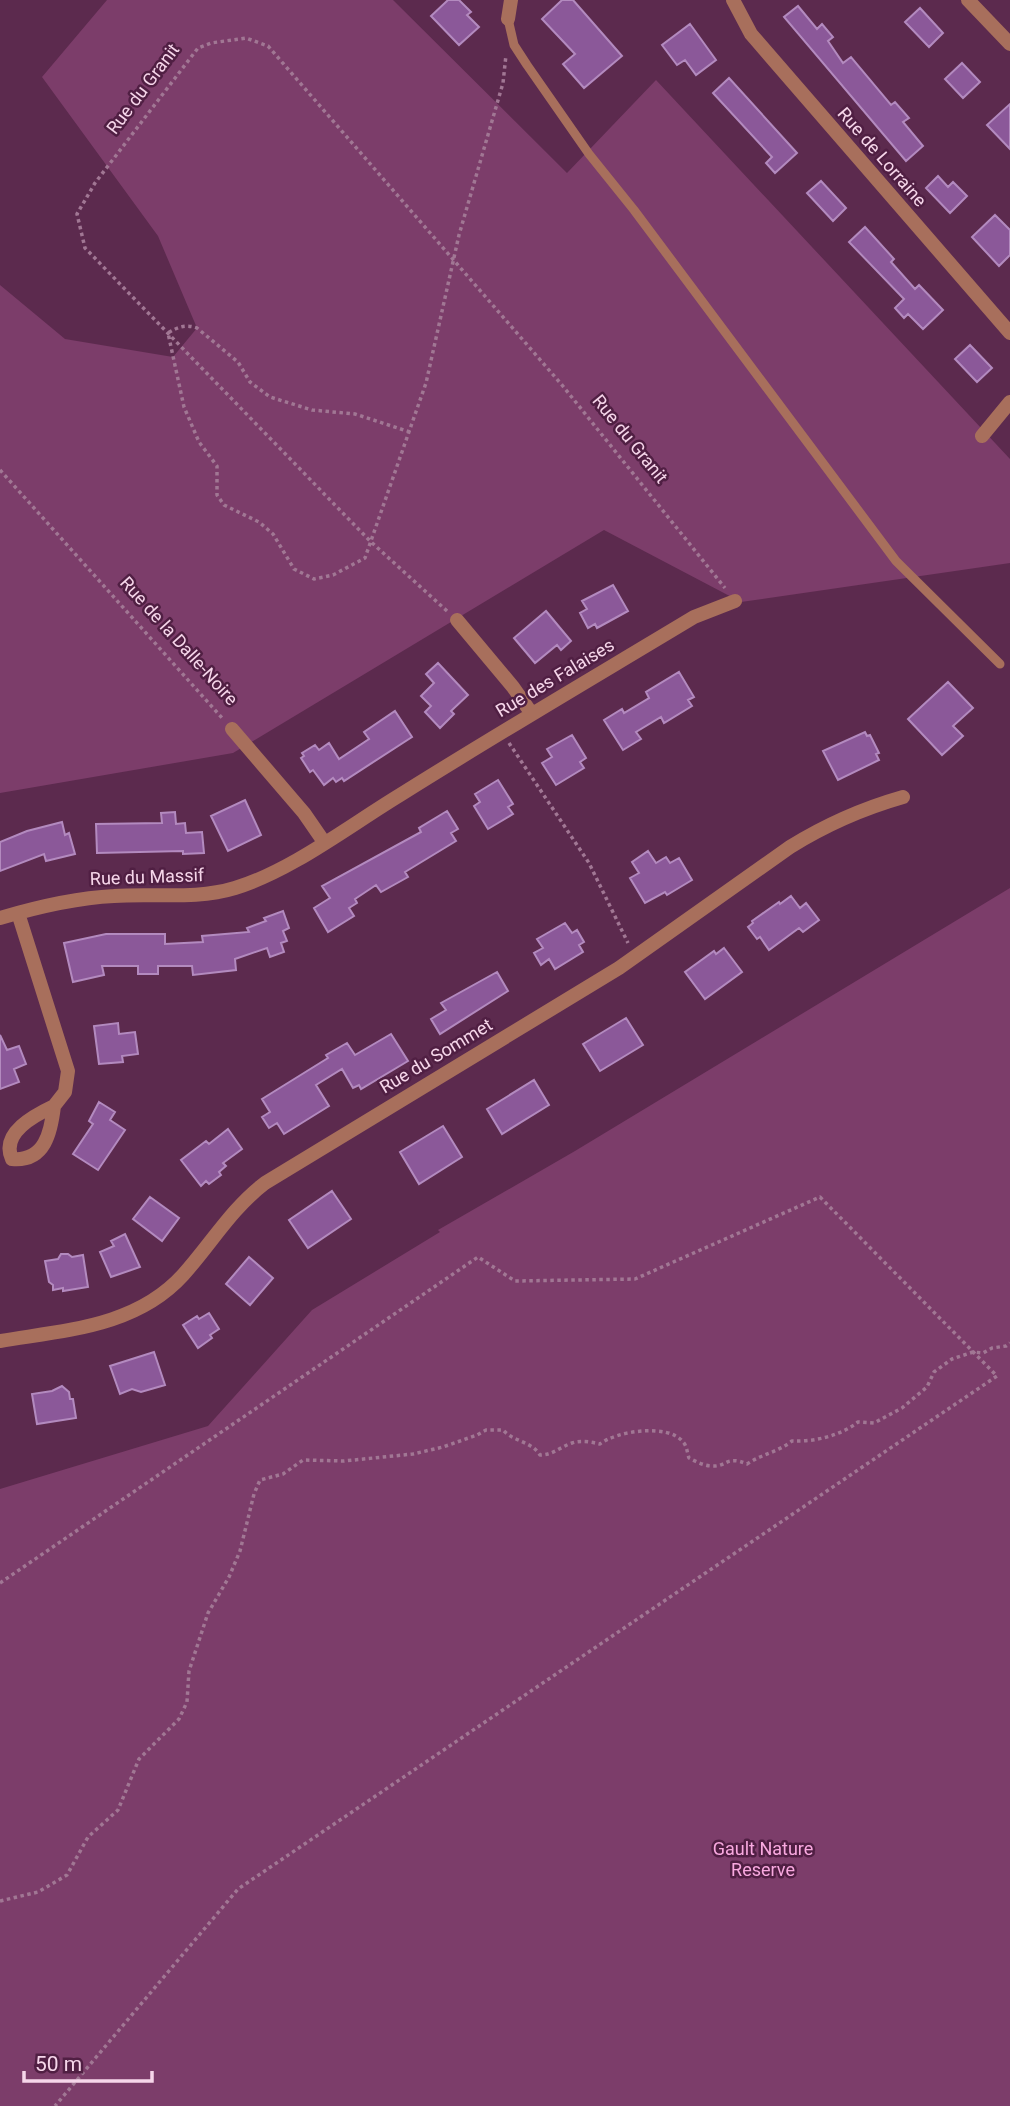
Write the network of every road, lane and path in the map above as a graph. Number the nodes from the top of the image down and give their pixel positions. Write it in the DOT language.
graph roads {
  1 [pos="511,0"];
  2 [pos="733,0"];
  3 [pos="968,0"];
  4 [pos="509,26"];
  5 [pos="1010,44"];
  6 [pos="453,259"];
  7 [pos="168,333"];
  8 [pos="1010,333"];
  9 [pos="1010,402"];
  10 [pos="410,432"];
  11 [pos="982,436"];
  12 [pos="0,470"];
  13 [pos="370,541"];
  14 [pos="735,601"];
  15 [pos="457,620"];
  16 [pos="1000,664"];
  17 [pos="532,714"];
  18 [pos="232,729"];
  19 [pos="502,732"];
  20 [pos="398,796"];
  21 [pos="903,797"];
  22 [pos="324,842"];
  23 [pos="18,913"];
  24 [pos="0,918"];
  25 [pos="628,945"];
  26 [pos="54,1106"];
  27 [pos="0,1341"];
  28 [pos="1010,1343"];
  29 [pos="973,1352"];
  30 [pos="0,1583"];
  31 [pos="0,1901"];
  32 [pos="55,2106"];
  1 -- 4 [label="street"];
  2 -- 8 [label="street, Rue de Lorraine"];
  3 -- 5 [label="street"];
  4 -- 6 [label="path"];
  4 -- 16 [label="lane"];
  6 -- 7 [label="path, Rue du Granit"];
  6 -- 10 [label="path"];
  6 -- 14 [label="path, Rue du Granit"];
  7 -- 10 [label="path"];
  7 -- 13 [label="path, Rue du Granit"];
  7 -- 13 [label="path"];
  9 -- 11 [label="street"];
  10 -- 13 [label="path"];
  12 -- 18 [label="path, Rue de la Dalle-Noire"];
  13 -- 15 [label="path, Rue du Granit"];
  14 -- 17 [label="street, Rue des Falaises"];
  15 -- 17 [label="street"];
  17 -- 19 [label="street, Rue des Falaises"];
  18 -- 22 [label="street, Rue de la Dalle-Noire"];
  19 -- 20 [label="street, Rue des Falaises"];
  19 -- 25 [label="path"];
  20 -- 22 [label="street, Rue du Massif"];
  21 -- 27 [label="street, Rue du Sommet"];
  22 -- 23 [label="street, Rue du Massif"];
  23 -- 24 [label="street, Rue du Massif"];
  23 -- 26 [label="street"];
  28 -- 29 [label="path"];
  29 -- 30 [label="path"];
  29 -- 31 [label="path"];
  29 -- 32 [label="path"];
}
